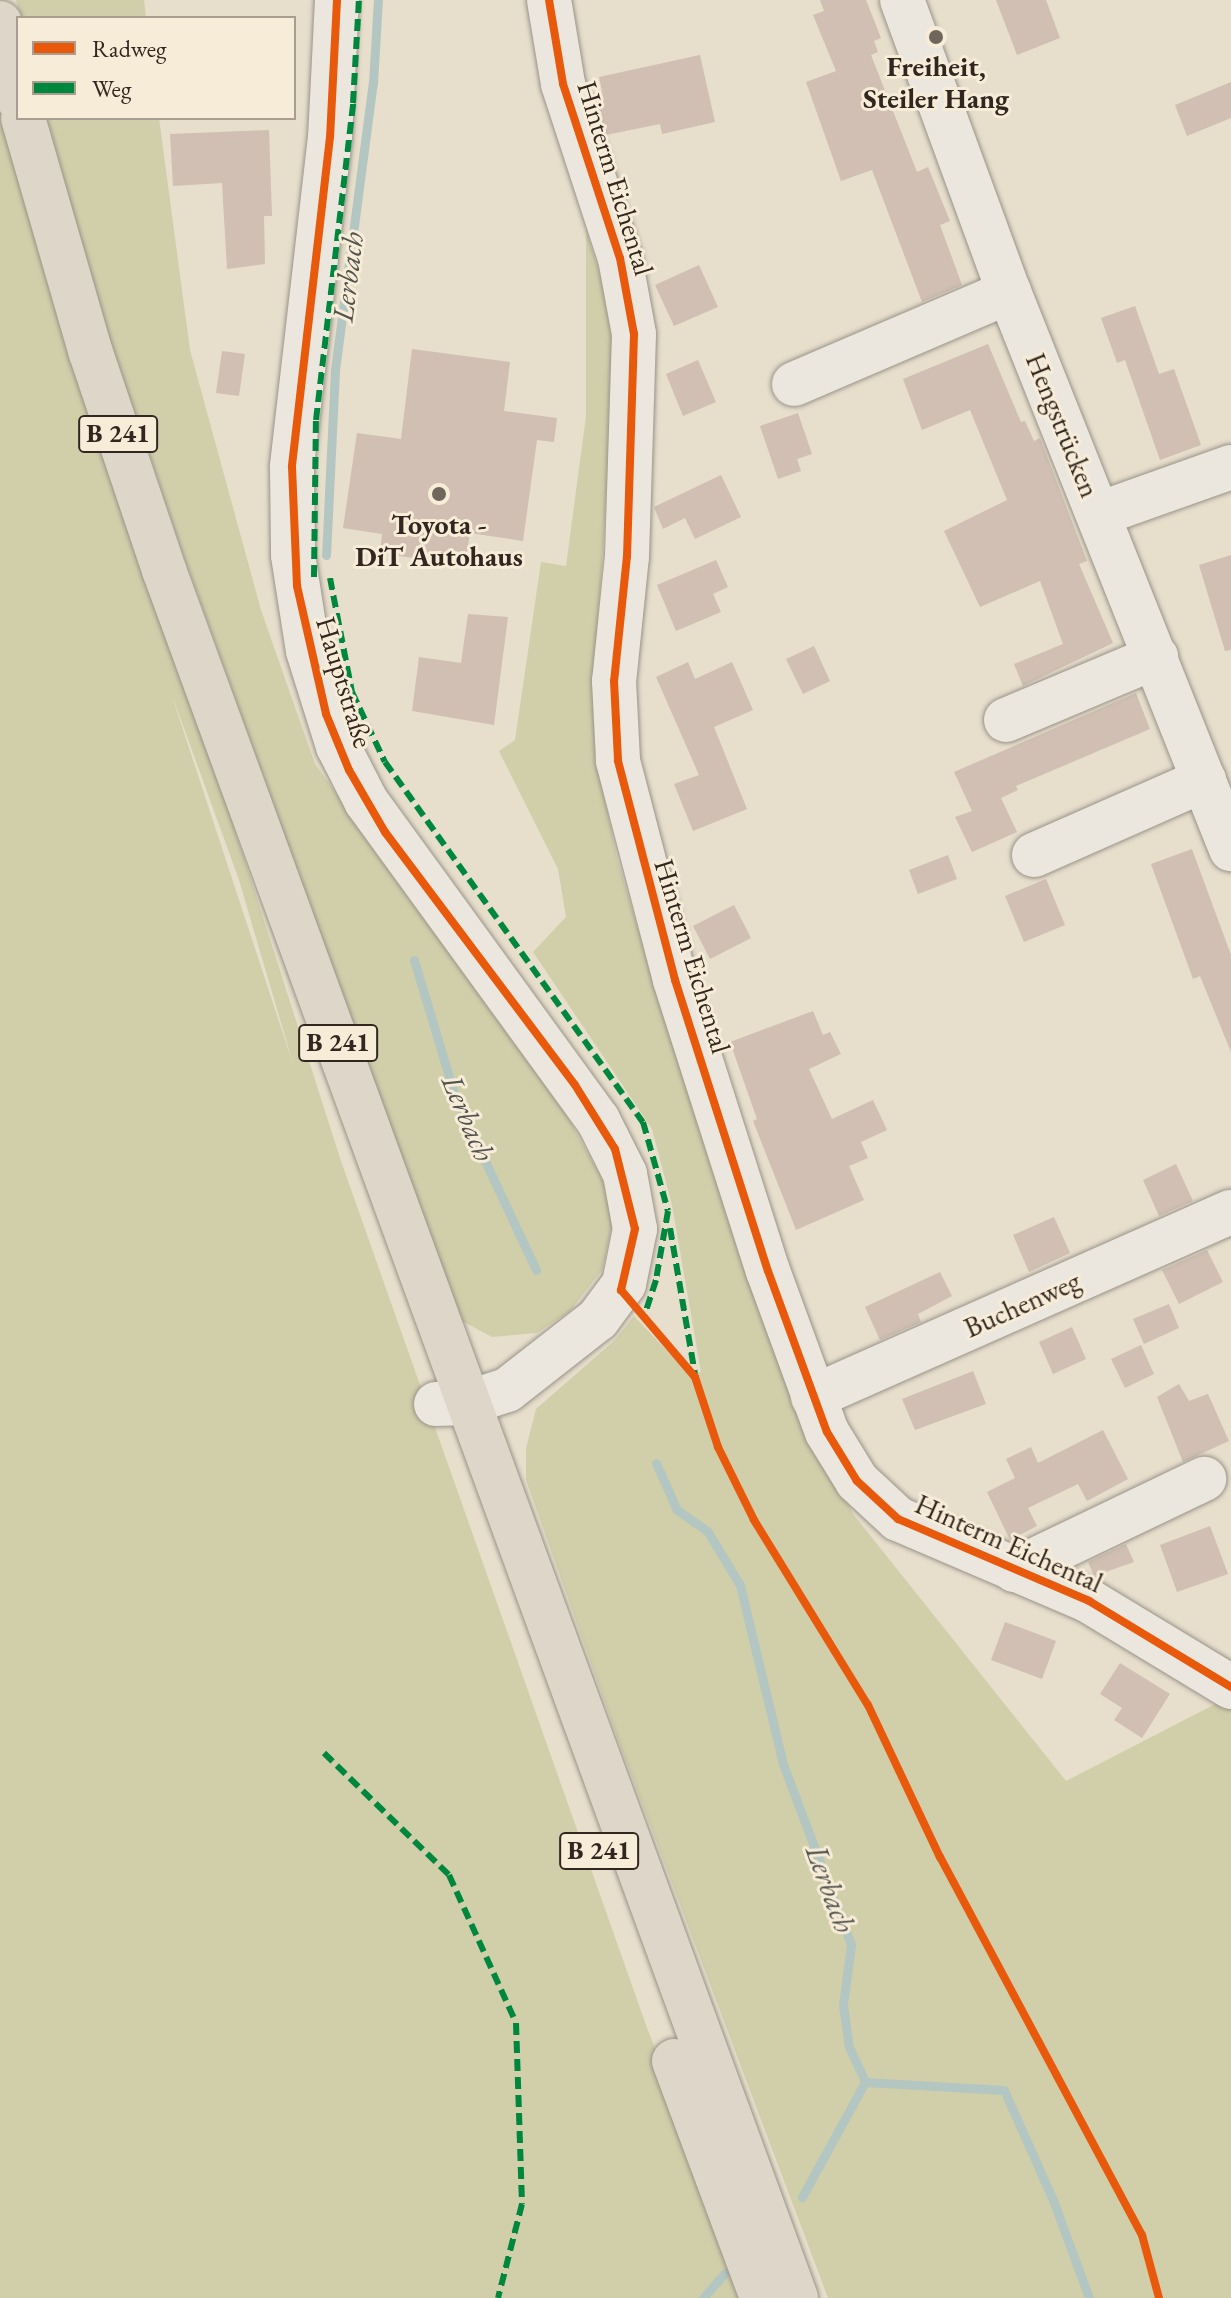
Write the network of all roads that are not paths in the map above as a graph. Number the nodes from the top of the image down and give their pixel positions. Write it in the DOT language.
graph roads {
  1 [pos="337,0"];
  2 [pos="549,0"];
  3 [pos="902,0"];
  4 [pos="0,23"];
  5 [pos="16,91"];
  6 [pos="24,120"];
  7 [pos="1009,292"];
  8 [pos="794,384"];
  9 [pos="1231,467"];
  10 [pos="1099,514"];
  11 [pos="1156,657"];
  12 [pos="1006,720"];
  13 [pos="1204,780"];
  14 [pos="1231,849"];
  15 [pos="1034,855"];
  16 [pos="1231,1212"];
  17 [pos="455,1397"];
  18 [pos="813,1397"];
  19 [pos="1204,1479"];
  20 [pos="1014,1570"];
  21 [pos="1231,1687"];
  22 [pos="762,2298"];
  23 [pos="796,2298"];
  1 -- 17 [label="street, Hauptstraße"];
  2 -- 18 [label="street, Hinterm Eichental"];
  3 -- 7 [label="street, Hengstrücken"];
  4 -- 5 [label="main road"];
  6 -- 17 [label="main road, B 241"];
  7 -- 8 [label="street"];
  7 -- 10 [label="street, Hengstrücken"];
  9 -- 10 [label="street"];
  10 -- 11 [label="street, Hengstrücken"];
  11 -- 12 [label="street"];
  11 -- 13 [label="street, Hengstrücken"];
  13 -- 14 [label="street, Hengstrücken"];
  13 -- 15 [label="street"];
  16 -- 18 [label="street, Buchenweg"];
  17 -- 22 [label="main road, B 241"];
  17 -- 23 [label="main road, B 241"];
  18 -- 20 [label="street, Hinterm Eichental"];
  19 -- 20 [label="street"];
  20 -- 21 [label="street, Hinterm Eichental"];
}
